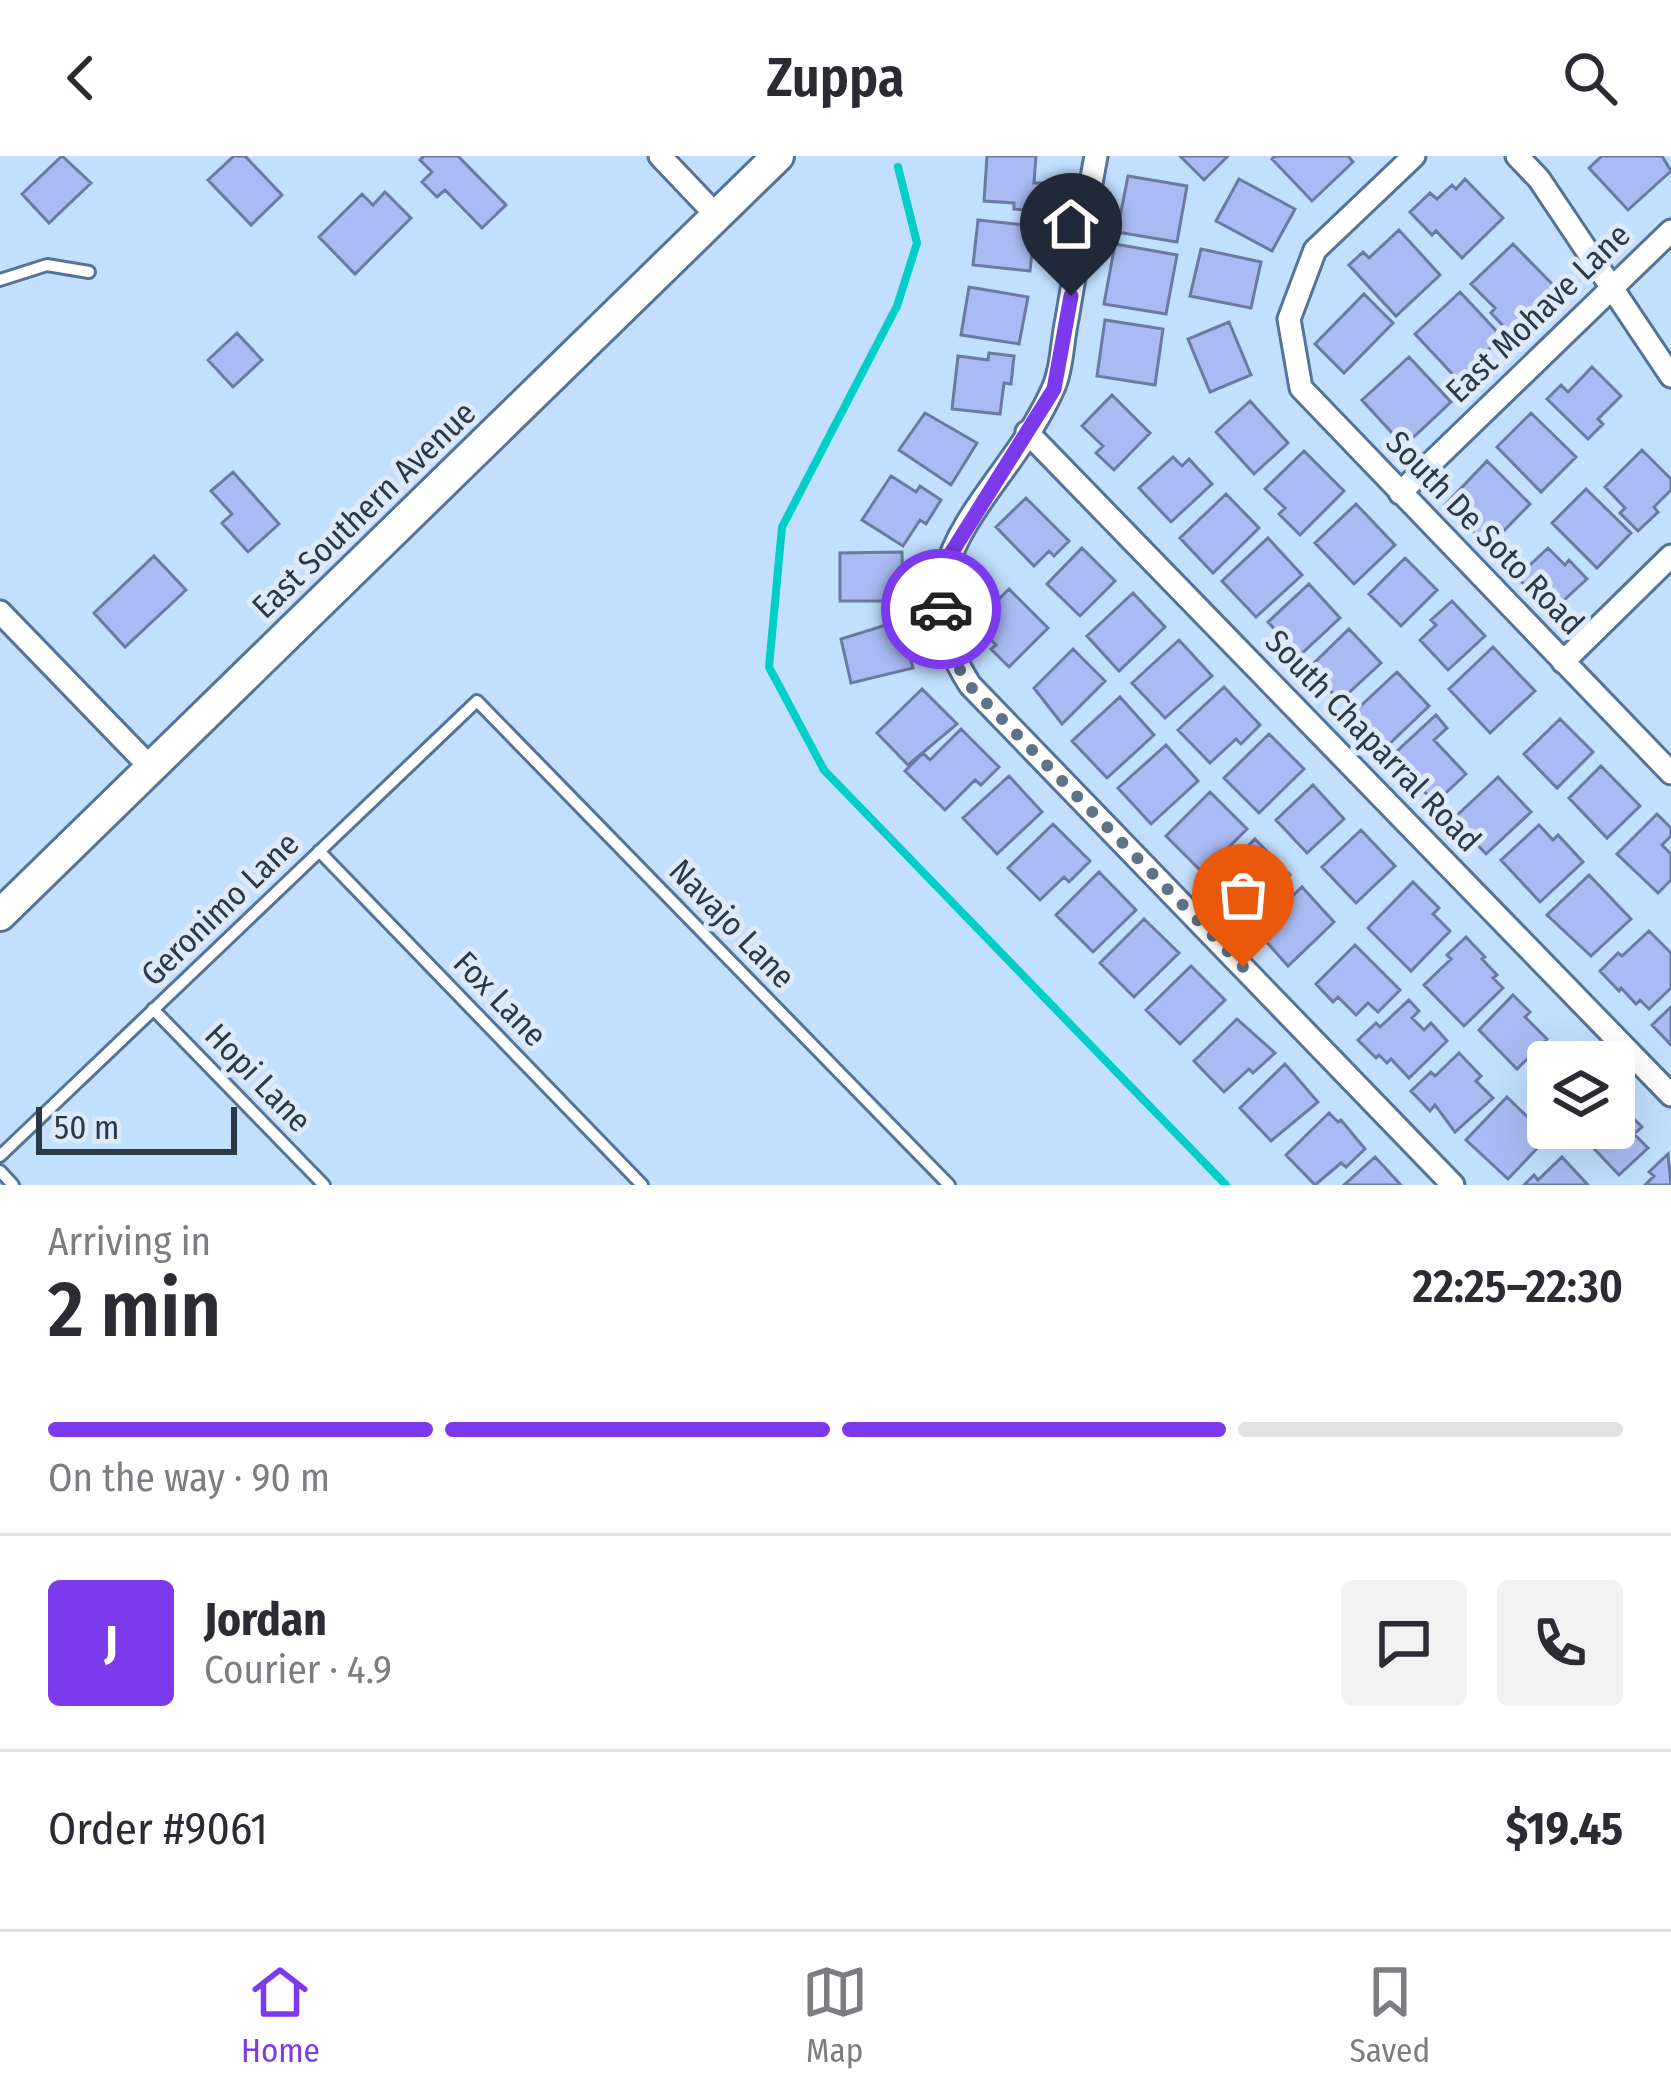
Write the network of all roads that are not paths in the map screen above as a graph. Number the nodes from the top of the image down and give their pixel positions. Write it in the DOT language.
graph roads {
  1 [pos="660,156"];
  2 [pos="778,156"];
  3 [pos="1096,156"];
  4 [pos="1414,156"];
  5 [pos="1517,156"];
  6 [pos="717,216"];
  7 [pos="1671,231"];
  8 [pos="89,272"];
  9 [pos="0,280"];
  10 [pos="1614,286"];
  11 [pos="1671,376"];
  12 [pos="1027,433"];
  13 [pos="1400,493"];
  14 [pos="1671,556"];
  15 [pos="0,612"];
  16 [pos="1563,662"];
  17 [pos="477,701"];
  18 [pos="151,768"];
  19 [pos="1671,773"];
  20 [pos="319,851"];
  21 [pos="0,915"];
  22 [pos="154,1010"];
  23 [pos="1671,1096"];
  24 [pos="0,1156"];
  25 [pos="0,1171"];
  26 [pos="939,1175"];
  27 [pos="13,1185"];
  28 [pos="324,1185"];
  29 [pos="642,1185"];
  30 [pos="928,1185"];
  31 [pos="949,1185"];
  32 [pos="1453,1185"];
  1 -- 6 [label="street"];
  2 -- 6 [label="street, East Southern Avenue"];
  3 -- 12 [label="street"];
  4 -- 13 [label="street, South De Soto Road"];
  5 -- 10 [label="street"];
  6 -- 18 [label="street, East Southern Avenue"];
  7 -- 10 [label="street, East Mohave Lane"];
  8 -- 9 [label="lane"];
  10 -- 11 [label="street"];
  10 -- 13 [label="street, East Mohave Lane"];
  12 -- 23 [label="street, South Chaparral Road"];
  12 -- 32 [label="street"];
  13 -- 16 [label="street, South De Soto Road"];
  14 -- 16 [label="street"];
  15 -- 18 [label="street"];
  16 -- 19 [label="street, South De Soto Road"];
  17 -- 20 [label="lane, Geronimo Lane"];
  17 -- 26 [label="lane, Navajo Lane"];
  18 -- 21 [label="street, East Southern Avenue"];
  20 -- 22 [label="lane, Geronimo Lane"];
  20 -- 29 [label="lane, Fox Lane"];
  22 -- 24 [label="lane, Geronimo Lane"];
  22 -- 28 [label="lane, Hopi Lane"];
  25 -- 27 [label="lane"];
  26 -- 30 [label="lane"];
  26 -- 31 [label="lane, Navajo Lane"];
}
